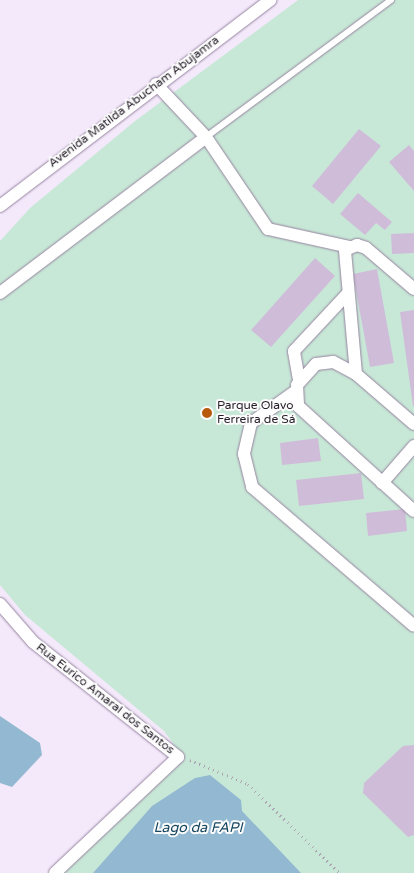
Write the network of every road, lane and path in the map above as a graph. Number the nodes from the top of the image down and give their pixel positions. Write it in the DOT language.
graph roads {
  1 [pos="270,0"];
  2 [pos="390,0"];
  3 [pos="156,84"];
  4 [pos="206,137"];
  5 [pos="0,206"];
  6 [pos="350,247"];
  7 [pos="414,289"];
  8 [pos="0,293"];
  9 [pos="348,293"];
  10 [pos="356,374"];
  11 [pos="298,385"];
  12 [pos="414,424"];
  13 [pos="414,446"];
  14 [pos="382,483"];
  15 [pos="414,511"];
  16 [pos="0,604"];
  17 [pos="414,626"];
  18 [pos="178,757"];
  19 [pos="55,873"];
  20 [pos="340,873"];
  1 -- 3 [label="street, Avenida Matilda Abucham Abujamra"];
  2 -- 4 [label="lane"];
  3 -- 4 [label="street"];
  3 -- 5 [label="street, Avenida Matilda Abucham Abujamra"];
  4 -- 6 [label="street"];
  4 -- 8 [label="street"];
  6 -- 7 [label="street"];
  6 -- 9 [label="street"];
  9 -- 10 [label="street"];
  9 -- 11 [label="street"];
  10 -- 11 [label="street"];
  10 -- 12 [label="street"];
  11 -- 14 [label="street"];
  11 -- 17 [label="street"];
  13 -- 14 [label="street"];
  14 -- 15 [label="street"];
  16 -- 18 [label="street, Rua Eurico Amaral dos Santos"];
  18 -- 19 [label="street, Rua Eurico Amaral dos Santos"];
  18 -- 20 [label="path"];
}
